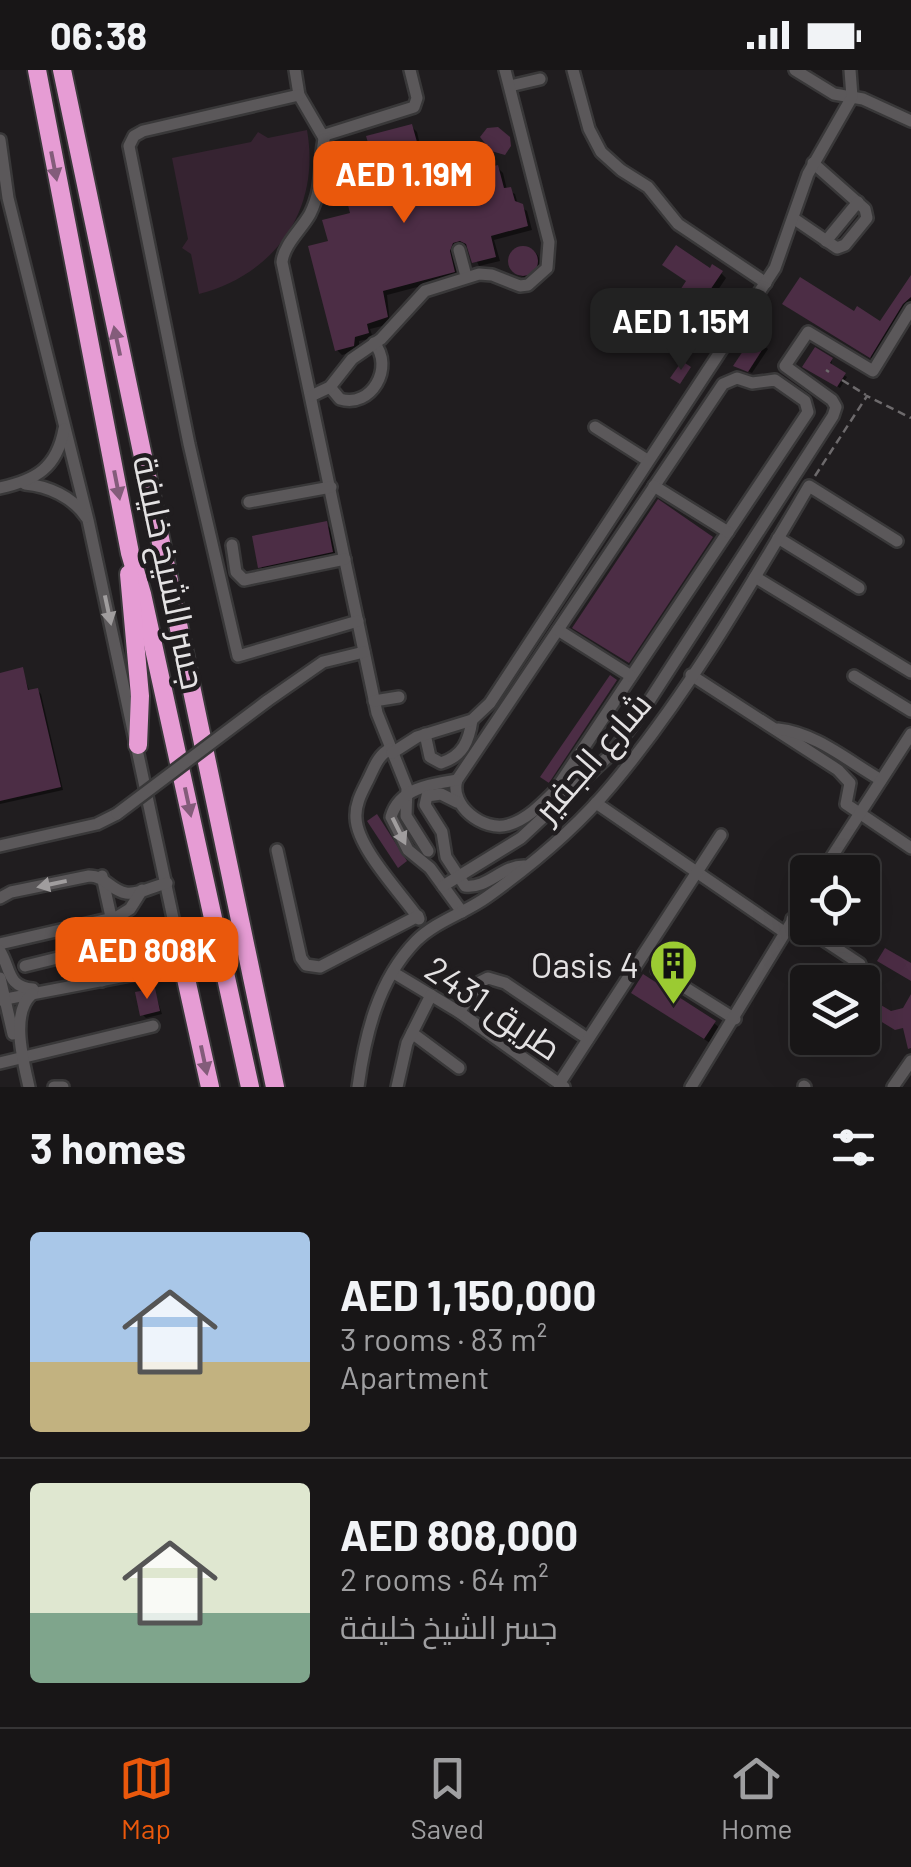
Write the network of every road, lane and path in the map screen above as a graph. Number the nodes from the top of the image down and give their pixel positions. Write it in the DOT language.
graph roads {
  1 [pos="37,70"];
  2 [pos="62,70"];
  3 [pos="294,70"];
  4 [pos="410,70"];
  5 [pos="506,70"];
  6 [pos="573,70"];
  7 [pos="795,70"];
  8 [pos="850,70"];
  9 [pos="540,79"];
  10 [pos="510,86"];
  11 [pos="299,95"];
  12 [pos="852,97"];
  13 [pos="911,121"];
  14 [pos="324,138"];
  15 [pos="0,140"];
  16 [pos="813,164"];
  17 [pos="4,199"];
  18 [pos="793,218"];
  19 [pos="459,250"];
  20 [pos="466,276"];
  21 [pos="766,284"];
  22 [pos="911,309"];
  23 [pos="374,343"];
  24 [pos="842,380"];
  25 [pos="330,387"];
  26 [pos="311,396"];
  27 [pos="868,396"];
  28 [pos="911,418"];
  29 [pos="65,425"];
  30 [pos="595,426"];
  31 [pos="647,460"];
  32 [pos="21,484"];
  33 [pos="654,486"];
  34 [pos="808,486"];
  35 [pos="331,487"];
  36 [pos="0,488"];
  37 [pos="249,502"];
  38 [pos="88,520"];
  39 [pos="728,532"];
  40 [pos="778,538"];
  41 [pos="897,541"];
  42 [pos="232,545"];
  43 [pos="130,553"];
  44 [pos="345,559"];
  45 [pos="754,577"];
  46 [pos="859,588"];
  47 [pos="358,621"];
  48 [pos="558,630"];
  49 [pos="364,652"];
  50 [pos="911,672"];
  51 [pos="692,675"];
  52 [pos="632,676"];
  53 [pos="854,676"];
  54 [pos="399,696"];
  55 [pos="374,701"];
  56 [pos="911,712"];
  57 [pos="472,720"];
  58 [pos="778,728"];
  59 [pos="425,734"];
  60 [pos="911,735"];
  61 [pos="138,745"];
  62 [pos="391,751"];
  63 [pos="457,780"];
  64 [pos="881,780"];
  65 [pos="408,794"];
  66 [pos="424,801"];
  67 [pos="458,802"];
  68 [pos="596,803"];
  69 [pos="859,816"];
  70 [pos="721,834"];
  71 [pos="0,846"];
  72 [pos="443,846"];
  73 [pos="911,848"];
  74 [pos="277,850"];
  75 [pos="424,855"];
  76 [pos="833,855"];
  77 [pos="526,866"];
  78 [pos="697,872"];
  79 [pos="102,876"];
  80 [pos="458,876"];
  81 [pos="167,883"];
  82 [pos="443,886"];
  83 [pos="142,890"];
  84 [pos="0,898"];
  85 [pos="462,912"];
  86 [pos="418,916"];
  87 [pos="790,922"];
  88 [pos="172,930"];
  89 [pos="428,932"];
  90 [pos="784,932"];
  91 [pos="117,944"];
  92 [pos="831,945"];
  93 [pos="0,948"];
  94 [pos="94,950"];
  95 [pos="860,964"];
  96 [pos="183,965"];
  97 [pos="24,966"];
  98 [pos="657,970"];
  99 [pos="394,974"];
  100 [pos="0,978"];
  101 [pos="98,982"];
  102 [pos="32,994"];
  103 [pos="431,996"];
  104 [pos="3,999"];
  105 [pos="459,1012"];
  106 [pos="735,1019"];
  107 [pos="154,1026"];
  108 [pos="412,1033"];
  109 [pos="588,1038"];
  110 [pos="911,1060"];
  111 [pos="23,1061"];
  112 [pos="0,1063"];
  113 [pos="460,1068"];
  114 [pos="557,1085"];
  115 [pos="29,1087"];
  116 [pos="54,1087"];
  117 [pos="63,1087"];
  118 [pos="210,1087"];
  119 [pos="250,1087"];
  120 [pos="275,1087"];
  121 [pos="358,1087"];
  122 [pos="397,1087"];
  123 [pos="691,1087"];
  124 [pos="893,1087"];
  1 -- 43 [label="highway, جسر الشيخ خليفة, one-way"];
  120 -- 2 [label="highway, جسر الشيخ خليفة, one-way"];
  3 -- 11 [label="street"];
  4 -- 14 [label="street"];
  5 -- 10 [label="street"];
  6 -- 21 [label="street"];
  7 -- 12 [label="street"];
  8 -- 12 [label="street"];
  9 -- 10 [label="street"];
  10 -- 20 [label="street"];
  11 -- 14 [label="street"];
  11 -- 47 [label="street"];
  12 -- 13 [label="street"];
  12 -- 16 [label="street"];
  14 -- 26 [label="street"];
  15 -- 17 [label="street"];
  16 -- 18 [label="street"];
  16 -- 18 [label="street"];
  17 -- 29 [label="street"];
  18 -- 21 [label="street"];
  19 -- 20 [label="street"];
  20 -- 23 [label="street"];
  21 -- 31 [label="street"];
  22 -- 80 [label="street"];
  23 -- 25 [label="street"];
  23 -- 25 [label="street"];
  24 -- 27 [label="path"];
  25 -- 26 [label="street"];
  26 -- 35 [label="street"];
  27 -- 28 [label="path"];
  27 -- 34 [label="path"];
  29 -- 32 [label="street"];
  29 -- 38 [label="street"];
  30 -- 31 [label="street"];
  31 -- 57 [label="street"];
  32 -- 36 [label="street"];
  32 -- 38 [label="street"];
  33 -- 39 [label="street"];
  33 -- 39 [label="street"];
  33 -- 48 [label="street"];
  34 -- 40 [label="street, شارع الجفير"];
  34 -- 41 [label="street"];
  35 -- 37 [label="street"];
  35 -- 44 [label="street"];
  38 -- 61 [label="street, one-way"];
  39 -- 52 [label="street"];
  40 -- 45 [label="street, شارع الجفير"];
  40 -- 46 [label="street"];
  42 -- 44 [label="street"];
  43 -- 61 [label="highway"];
  43 -- 119 [label="highway, جسر الشيخ خليفة, one-way"];
  44 -- 47 [label="street"];
  45 -- 50 [label="street"];
  45 -- 51 [label="street, شارع الجفير"];
  47 -- 49 [label="street"];
  48 -- 52 [label="street"];
  48 -- 63 [label="street"];
  49 -- 55 [label="street"];
  49 -- 71 [label="street, bridge"];
  51 -- 58 [label="street, شارع الجفير"];
  51 -- 68 [label="street, شارع الجفير"];
  52 -- 67 [label="street"];
  53 -- 56 [label="street"];
  54 -- 55 [label="street"];
  55 -- 62 [label="street"];
  57 -- 59 [label="street"];
  57 -- 59 [label="street"];
  58 -- 64 [label="street"];
  58 -- 69 [label="street, شارع الجفير"];
  59 -- 62 [label="street"];
  60 -- 64 [label="street"];
  61 -- 81 [label="street"];
  62 -- 65 [label="street"];
  62 -- 86 [label="street"];
  63 -- 65 [label="street"];
  63 -- 67 [label="street"];
  64 -- 69 [label="street"];
  65 -- 66 [label="street"];
  65 -- 75 [label="street"];
  66 -- 67 [label="street"];
  66 -- 72 [label="street"];
  68 -- 77 [label="street, شارع الجفير"];
  68 -- 78 [label="street"];
  69 -- 73 [label="street"];
  69 -- 76 [label="street"];
  70 -- 78 [label="street"];
  72 -- 75 [label="street"];
  72 -- 80 [label="street"];
  74 -- 86 [label="street"];
  75 -- 82 [label="street"];
  77 -- 80 [label="street, شارع الجفير"];
  77 -- 85 [label="street, شارع الجفير"];
  78 -- 90 [label="street"];
  78 -- 109 [label="street"];
  79 -- 83 [label="street"];
  79 -- 84 [label="street, one-way"];
  79 -- 91 [label="street"];
  80 -- 82 [label="street"];
  81 -- 83 [label="street"];
  81 -- 88 [label="street"];
  82 -- 85 [label="street"];
  83 -- 93 [label="street"];
  85 -- 89 [label="street, شارع الجفير"];
  86 -- 89 [label="street"];
  87 -- 90 [label="street"];
  88 -- 91 [label="street"];
  88 -- 96 [label="street"];
  89 -- 99 [label="street, شارع الجفير"];
  90 -- 106 [label="street"];
  91 -- 94 [label="street"];
  92 -- 95 [label="street"];
  93 -- 101 [label="street"];
  94 -- 97 [label="street"];
  94 -- 101 [label="street"];
  96 -- 101 [label="street"];
  96 -- 118 [label="highway, one-way"];
  98 -- 106 [label="street"];
  99 -- 103 [label="street, طريق 2431"];
  99 -- 121 [label="street, شارع الجفير"];
  100 -- 104 [label="street"];
  101 -- 102 [label="street"];
  102 -- 104 [label="street"];
  102 -- 111 [label="street"];
  103 -- 105 [label="street, طريق 2431"];
  103 -- 108 [label="street"];
  104 -- 111 [label="street"];
  105 -- 109 [label="street"];
  105 -- 114 [label="street, طريق 2431"];
  106 -- 123 [label="street"];
  107 -- 111 [label="street"];
  108 -- 113 [label="street"];
  108 -- 122 [label="street"];
  109 -- 114 [label="street"];
  110 -- 124 [label="street"];
  111 -- 112 [label="street"];
  111 -- 115 [label="street"];
  116 -- 117 [label="street"];
}
